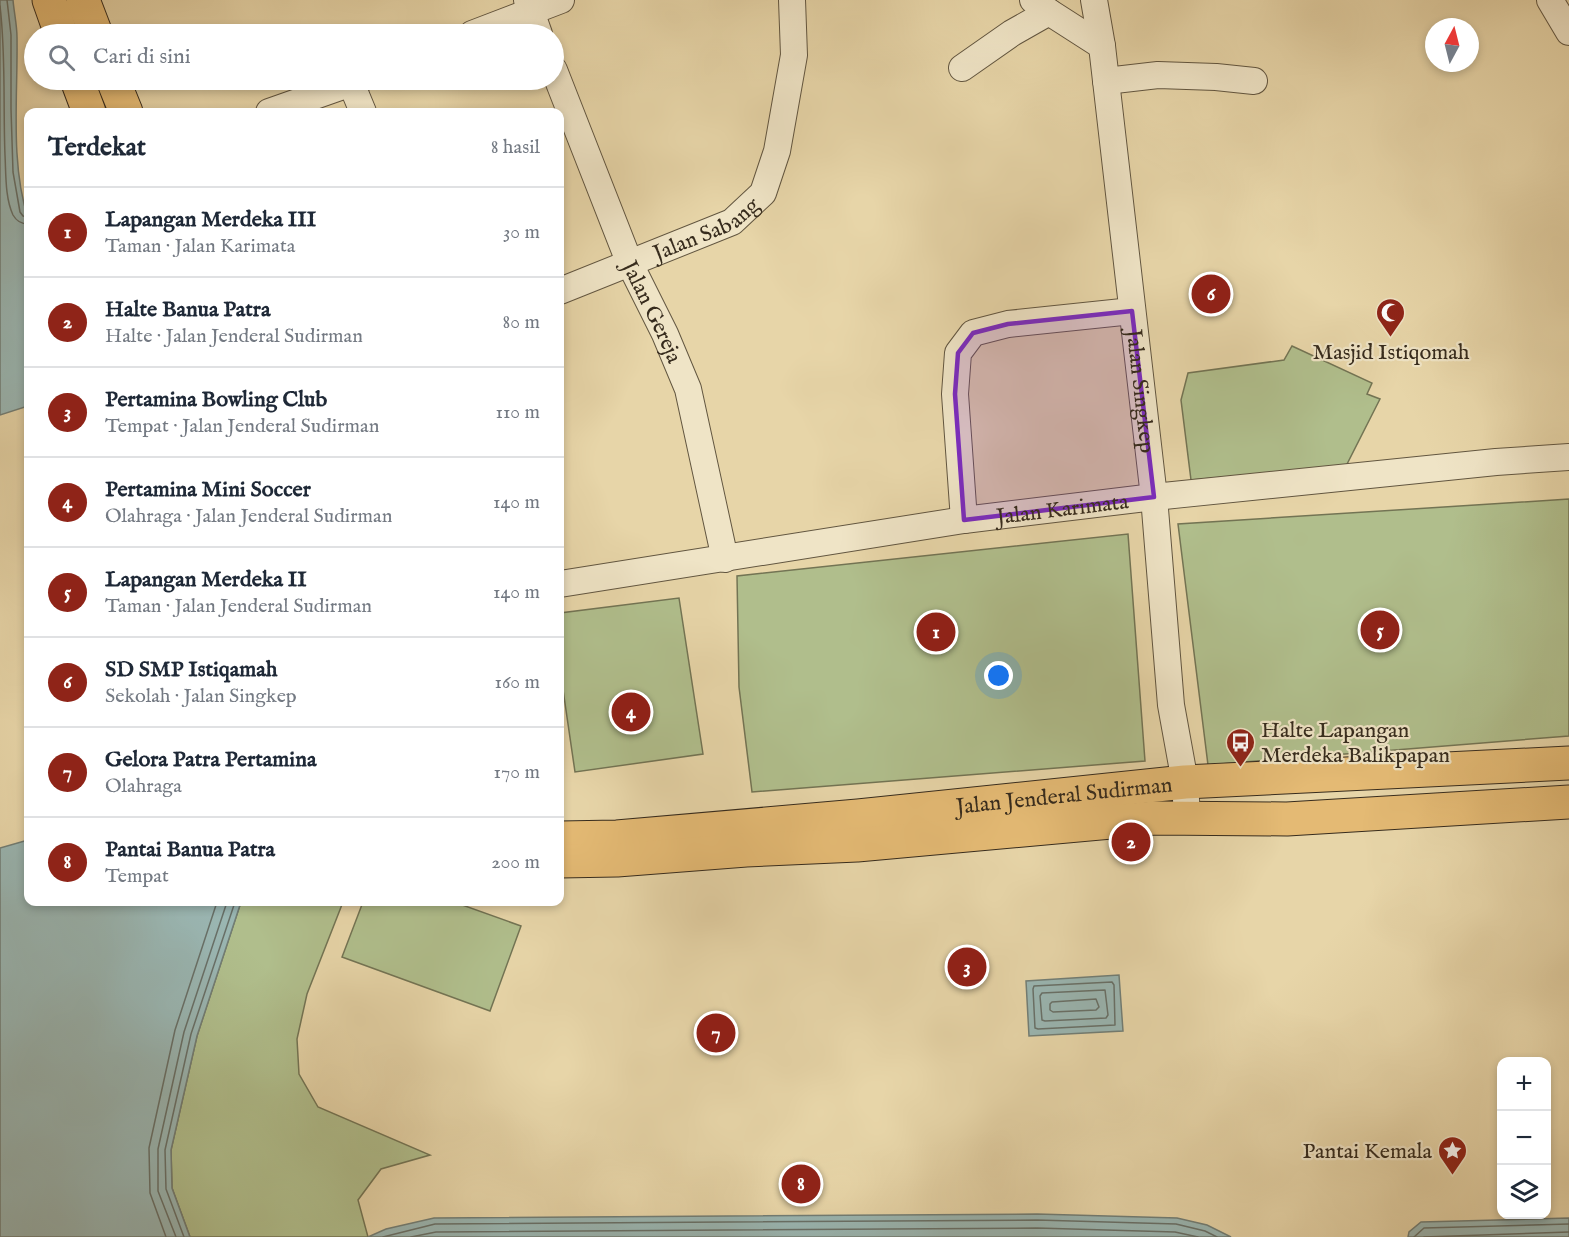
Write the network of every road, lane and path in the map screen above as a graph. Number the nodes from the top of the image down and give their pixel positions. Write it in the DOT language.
graph roads {
  1 [pos="49,0"];
  2 [pos="83,0"];
  3 [pos="561,0"];
  4 [pos="792,0"];
  5 [pos="1094,0"];
  6 [pos="1550,0"];
  7 [pos="1041,6"];
  8 [pos="532,15"];
  9 [pos="57,24"];
  10 [pos="92,24"];
  11 [pos="504,24"];
  12 [pos="1569,32"];
  13 [pos="1102,46"];
  14 [pos="962,68"];
  15 [pos="1106,81"];
  16 [pos="1254,81"];
  17 [pos="81,90"];
  18 [pos="117,90"];
  19 [pos="331,90"];
  20 [pos="358,90"];
  21 [pos="562,90"];
  22 [pos="88,108"];
  23 [pos="124,108"];
  24 [pos="280,108"];
  25 [pos="362,108"];
  26 [pos="630,264"];
  27 [pos="564,289"];
  28 [pos="1132,311"];
  29 [pos="1569,457"];
  30 [pos="1154,497"];
  31 [pos="964,520"];
  32 [pos="725,560"];
  33 [pos="564,583"];
  34 [pos="1569,763"];
  35 [pos="1185,782"];
  36 [pos="1569,802"];
  37 [pos="1187,817"];
  38 [pos="564,838"];
  39 [pos="564,861"];
  1 -- 9 [label="highway"];
  2 -- 10 [label="highway"];
  3 -- 8 [label="street"];
  4 -- 26 [label="street, Jalan Sabang"];
  5 -- 13 [label="street, Jalan Singkep"];
  6 -- 12 [label="street"];
  7 -- 13 [label="street"];
  7 -- 14 [label="street"];
  8 -- 11 [label="street"];
  13 -- 15 [label="street, Jalan Singkep"];
  15 -- 16 [label="street"];
  15 -- 28 [label="street, Jalan Singkep"];
  17 -- 22 [label="highway"];
  18 -- 23 [label="highway"];
  19 -- 24 [label="street"];
  20 -- 25 [label="street"];
  21 -- 26 [label="street, Jalan Gereja"];
  26 -- 27 [label="street, Jalan Sabang"];
  26 -- 32 [label="street, Jalan Gereja"];
  28 -- 30 [label="street, Jalan Singkep"];
  28 -- 31 [label="street"];
  29 -- 30 [label="street, Jalan Karimata"];
  30 -- 31 [label="street, Jalan Karimata"];
  30 -- 35 [label="street, Jalan Singkep"];
  31 -- 32 [label="street, Jalan Karimata"];
  32 -- 33 [label="street, Jalan Karimata"];
  34 -- 35 [label="highway, Jalan Jenderal Sudirman"];
  35 -- 37 [label="street, Jalan Singkep"];
  35 -- 38 [label="highway, Jalan Jenderal Sudirman"];
  36 -- 37 [label="highway, Jalan Jenderal Sudirman"];
  37 -- 39 [label="highway, Jalan Jenderal Sudirman"];
}
